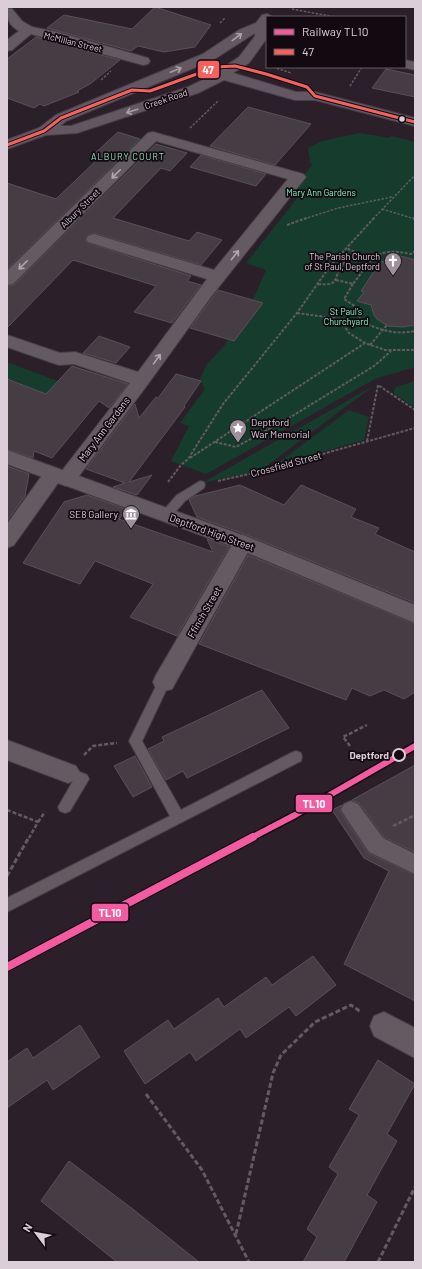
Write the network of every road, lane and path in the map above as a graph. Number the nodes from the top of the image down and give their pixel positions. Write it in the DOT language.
graph roads {
  1 [pos="275,7"];
  2 [pos="292,9"];
  3 [pos="7,12"];
  4 [pos="268,16"];
  5 [pos="330,16"];
  6 [pos="222,17"];
  7 [pos="227,18"];
  8 [pos="265,20"];
  9 [pos="28,30"];
  10 [pos="7,47"];
  11 [pos="143,61"];
  12 [pos="208,63"];
  13 [pos="361,68"];
  14 [pos="230,73"];
  15 [pos="204,85"];
  16 [pos="350,86"];
  17 [pos="132,90"];
  18 [pos="290,95"];
  19 [pos="315,96"];
  20 [pos="223,97"];
  21 [pos="415,122"];
  22 [pos="44,131"];
  23 [pos="153,136"];
  24 [pos="175,142"];
  25 [pos="7,145"];
  26 [pos="415,175"];
  27 [pos="393,197"];
  28 [pos="382,209"];
  29 [pos="415,219"];
  30 [pos="257,227"];
  31 [pos="94,239"];
  32 [pos="346,248"];
  33 [pos="415,251"];
  34 [pos="353,255"];
  35 [pos="371,260"];
  36 [pos="218,277"];
  37 [pos="7,280"];
  38 [pos="336,280"];
  39 [pos="318,284"];
  40 [pos="353,284"];
  41 [pos="297,314"];
  42 [pos="387,325"];
  43 [pos="415,331"];
  44 [pos="382,332"];
  45 [pos="7,341"];
  46 [pos="365,343"];
  47 [pos="370,345"];
  48 [pos="391,350"];
  49 [pos="415,350"];
  50 [pos="142,380"];
  51 [pos="415,410"];
  52 [pos="415,428"];
  53 [pos="367,441"];
  54 [pos="215,442"];
  55 [pos="7,457"];
  56 [pos="188,459"];
  57 [pos="60,477"];
  58 [pos="167,484"];
  59 [pos="200,485"];
  60 [pos="166,515"];
  61 [pos="7,540"];
  62 [pos="243,542"];
  63 [pos="415,614"];
  64 [pos="164,682"];
  65 [pos="366,725"];
  66 [pos="350,746"];
  67 [pos="7,750"];
  68 [pos="296,757"];
  69 [pos="68,773"];
  70 [pos="64,807"];
  71 [pos="7,810"];
  72 [pos="351,810"];
  73 [pos="178,818"];
  74 [pos="415,864"];
  75 [pos="7,876"];
  76 [pos="7,905"];
  77 [pos="351,1006"];
  78 [pos="384,1026"];
  79 [pos="415,1044"];
  80 [pos="146,1094"];
  81 [pos="415,1187"];
  82 [pos="236,1234"];
  83 [pos="249,1262"];
  84 [pos="378,1262"];
  1 -- 4 [label="main road, Creek Road"];
  2 -- 5 [label="path"];
  3 -- 9 [label="street"];
  6 -- 7 [label="path"];
  12 -- 8 [label="main road, one-way"];
  8 -- 14 [label="main road, Creek Road"];
  9 -- 10 [label="street"];
  9 -- 11 [label="street, McMillan Street"];
  12 -- 14 [label="main road"];
  17 -- 12 [label="main road, Creek Road, one-way"];
  12 -- 17 [label="main road"];
  13 -- 16 [label="path"];
  14 -- 15 [label="main road, Creek Road"];
  14 -- 18 [label="main road"];
  14 -- 19 [label="main road"];
  15 -- 18 [label="main road"];
  15 -- 22 [label="main road, Creek Road, one-way"];
  17 -- 22 [label="main road, Creek Road"];
  18 -- 19 [label="main road"];
  19 -- 21 [label="main road"];
  20 -- 24 [label="path"];
  22 -- 25 [label="main road, Creek Road"];
  23 -- 24 [label="street, Mary Ann Gardens"];
  23 -- 37 [label="street, Albury Street, one-way"];
  24 -- 30 [label="street, Mary Ann Gardens"];
  26 -- 27 [label="path"];
  27 -- 28 [label="path"];
  27 -- 30 [label="path"];
  28 -- 29 [label="path"];
  28 -- 32 [label="path"];
  36 -- 30 [label="street, Mary Ann Gardens, one-way"];
  31 -- 36 [label="street"];
  32 -- 34 [label="path"];
  32 -- 39 [label="path"];
  33 -- 35 [label="path"];
  34 -- 35 [label="path"];
  34 -- 38 [label="path"];
  35 -- 40 [label="path"];
  50 -- 36 [label="street, Mary Ann Gardens, one-way"];
  38 -- 39 [label="path"];
  38 -- 40 [label="path"];
  39 -- 41 [label="path"];
  40 -- 44 [label="path"];
  41 -- 46 [label="path"];
  41 -- 56 [label="path"];
  42 -- 44 [label="path"];
  43 -- 44 [label="path"];
  44 -- 47 [label="path"];
  45 -- 50 [label="street"];
  46 -- 47 [label="path"];
  46 -- 54 [label="path"];
  47 -- 48 [label="path"];
  48 -- 49 [label="path"];
  48 -- 54 [label="path"];
  50 -- 57 [label="street, Mary Ann Gardens"];
  51 -- 53 [label="path"];
  52 -- 53 [label="path, Crossfield Street"];
  53 -- 59 [label="path, Crossfield Street"];
  54 -- 56 [label="path"];
  55 -- 57 [label="street, Deptford High Street"];
  56 -- 58 [label="path"];
  57 -- 60 [label="street, Deptford High Street"];
  57 -- 61 [label="street, Mary Ann Gardens"];
  59 -- 60 [label="lane"];
  60 -- 62 [label="street, Deptford High Street"];
  62 -- 63 [label="street, Deptford High Street"];
  62 -- 64 [label="street, Ffinch Street"];
  64 -- 73 [label="lane"];
  65 -- 66 [label="path"];
  67 -- 69 [label="street"];
  68 -- 73 [label="lane"];
  69 -- 70 [label="lane"];
  71 -- 75 [label="path"];
  72 -- 74 [label="street"];
  73 -- 76 [label="lane"];
  77 -- 82 [label="path"];
  78 -- 79 [label="street"];
  80 -- 82 [label="path"];
  81 -- 84 [label="path"];
  82 -- 83 [label="path"];
}
